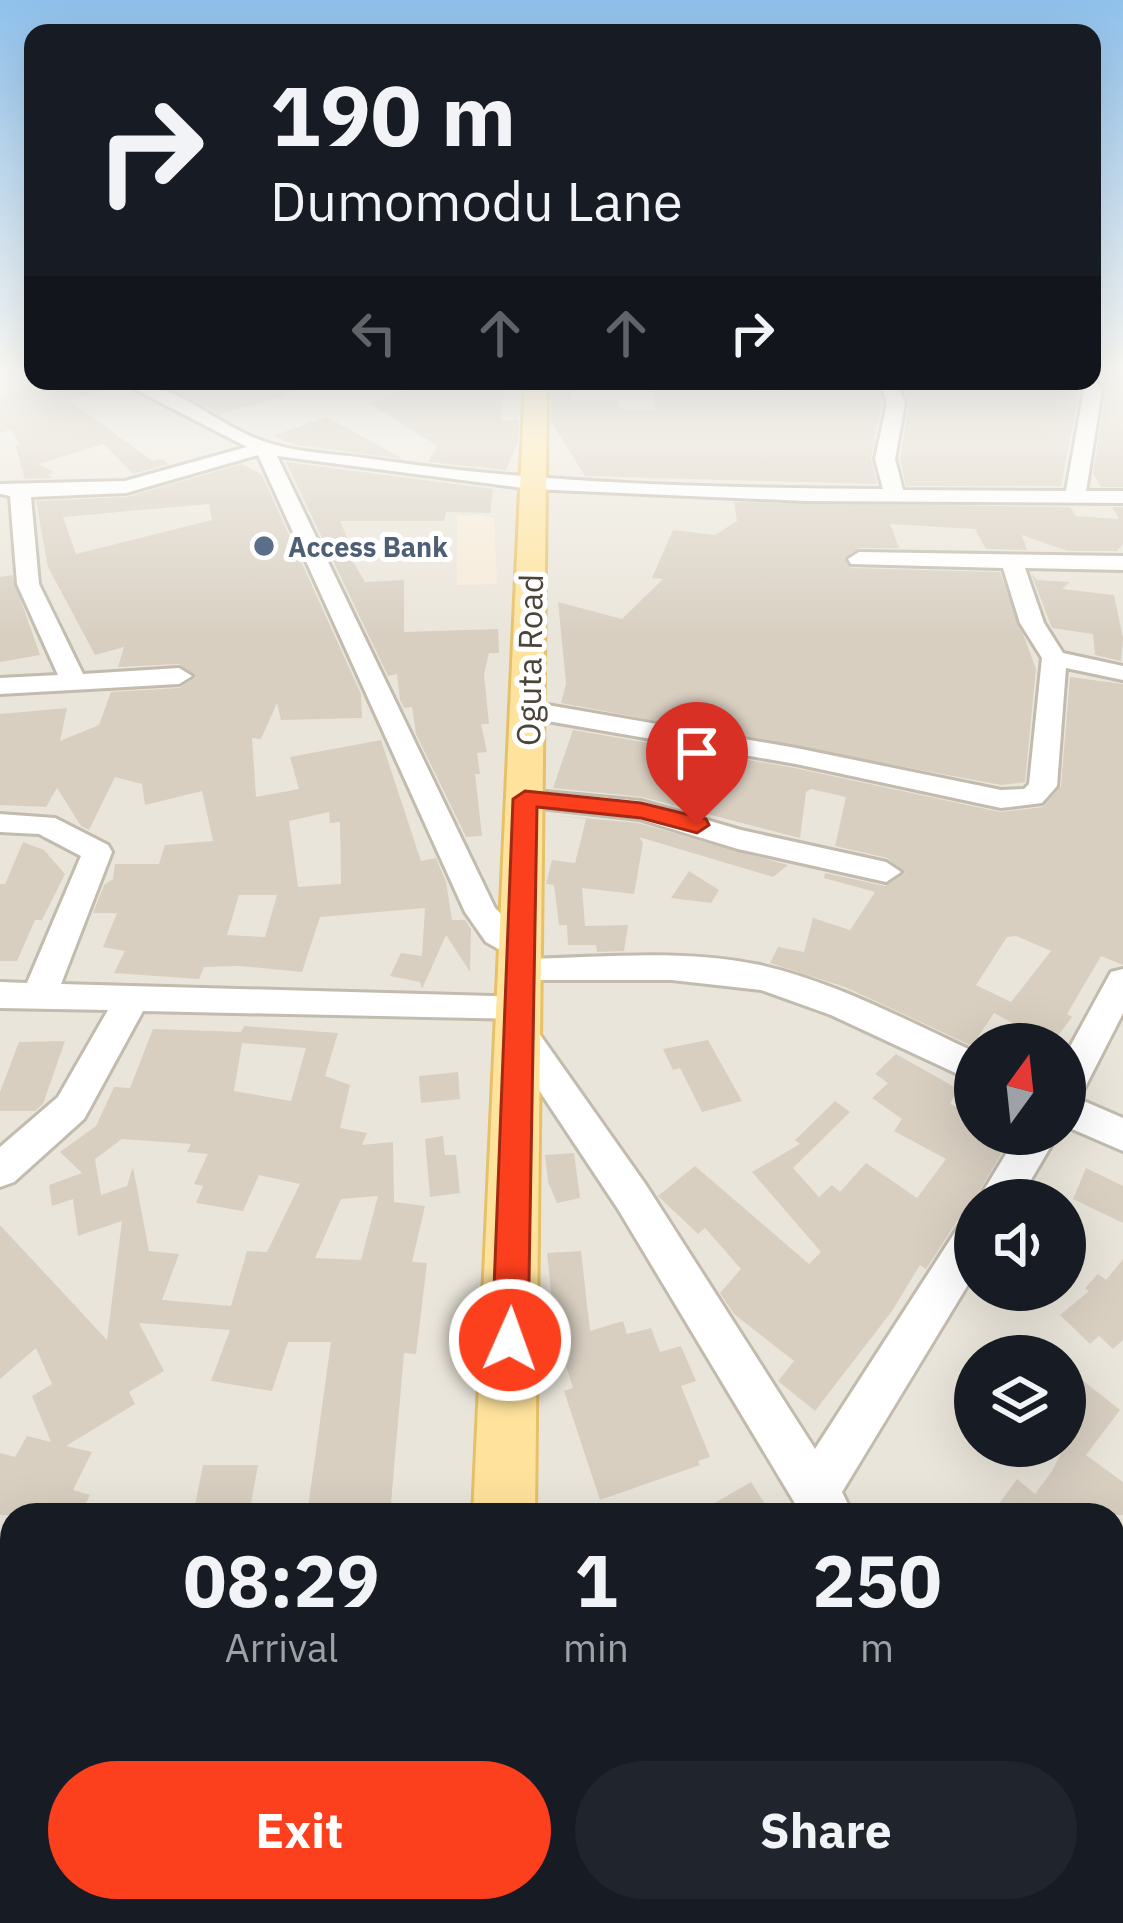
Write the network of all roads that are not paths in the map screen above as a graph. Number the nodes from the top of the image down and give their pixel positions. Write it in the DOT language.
graph roads {
  1 [pos="232,457"];
  2 [pos="268,457"];
  3 [pos="321,457"];
  4 [pos="532,457"];
  5 [pos="885,457"];
  6 [pos="1083,457"];
  7 [pos="430,473"];
  8 [pos="531,484"];
  9 [pos="10,490"];
  10 [pos="416,494"];
  11 [pos="1076,496"];
  12 [pos="1123,496"];
  13 [pos="895,497"];
  14 [pos="859,559"];
  15 [pos="1011,559"];
  16 [pos="1123,563"];
  17 [pos="1054,658"];
  18 [pos="1123,673"];
  19 [pos="179,676"];
  20 [pos="75,683"];
  21 [pos="0,686"];
  22 [pos="530,710"];
  23 [pos="525,799"];
  24 [pos="0,823"];
  25 [pos="886,872"];
  26 [pos="1123,981"];
  27 [pos="520,990"];
  28 [pos="0,995"];
  29 [pos="39,995"];
  30 [pos="132,999"];
  31 [pos="1086,1051"];
  32 [pos="954,1058"];
  33 [pos="1086,1118"];
  34 [pos="1123,1135"];
  35 [pos="0,1170"];
  36 [pos="954,1273"];
  37 [pos="504,1503"];
  38 [pos="821,1503"];
  39 [pos="823,1503"];
  1 -- 9 [label="street"];
  2 -- 27 [label="street"];
  3 -- 7 [label="street"];
  4 -- 8 [label="main road, Oguta Road"];
  5 -- 13 [label="street"];
  6 -- 11 [label="street"];
  7 -- 8 [label="street"];
  7 -- 10 [label="street"];
  8 -- 13 [label="street"];
  8 -- 22 [label="main road, Oguta Road"];
  9 -- 20 [label="street"];
  11 -- 12 [label="street"];
  11 -- 13 [label="street"];
  14 -- 15 [label="street"];
  15 -- 16 [label="street"];
  15 -- 17 [label="street"];
  17 -- 18 [label="street"];
  17 -- 22 [label="street"];
  19 -- 20 [label="street"];
  20 -- 21 [label="street"];
  22 -- 23 [label="main road, Oguta Road"];
  23 -- 25 [label="street"];
  23 -- 27 [label="main road, Oguta Road"];
  24 -- 29 [label="street"];
  26 -- 31 [label="street"];
  27 -- 30 [label="street"];
  27 -- 32 [label="street"];
  27 -- 37 [label="main road, Oguta Road"];
  27 -- 38 [label="street"];
  28 -- 29 [label="street"];
  29 -- 30 [label="street"];
  30 -- 35 [label="street"];
  33 -- 34 [label="street"];
  36 -- 39 [label="street"];
}
